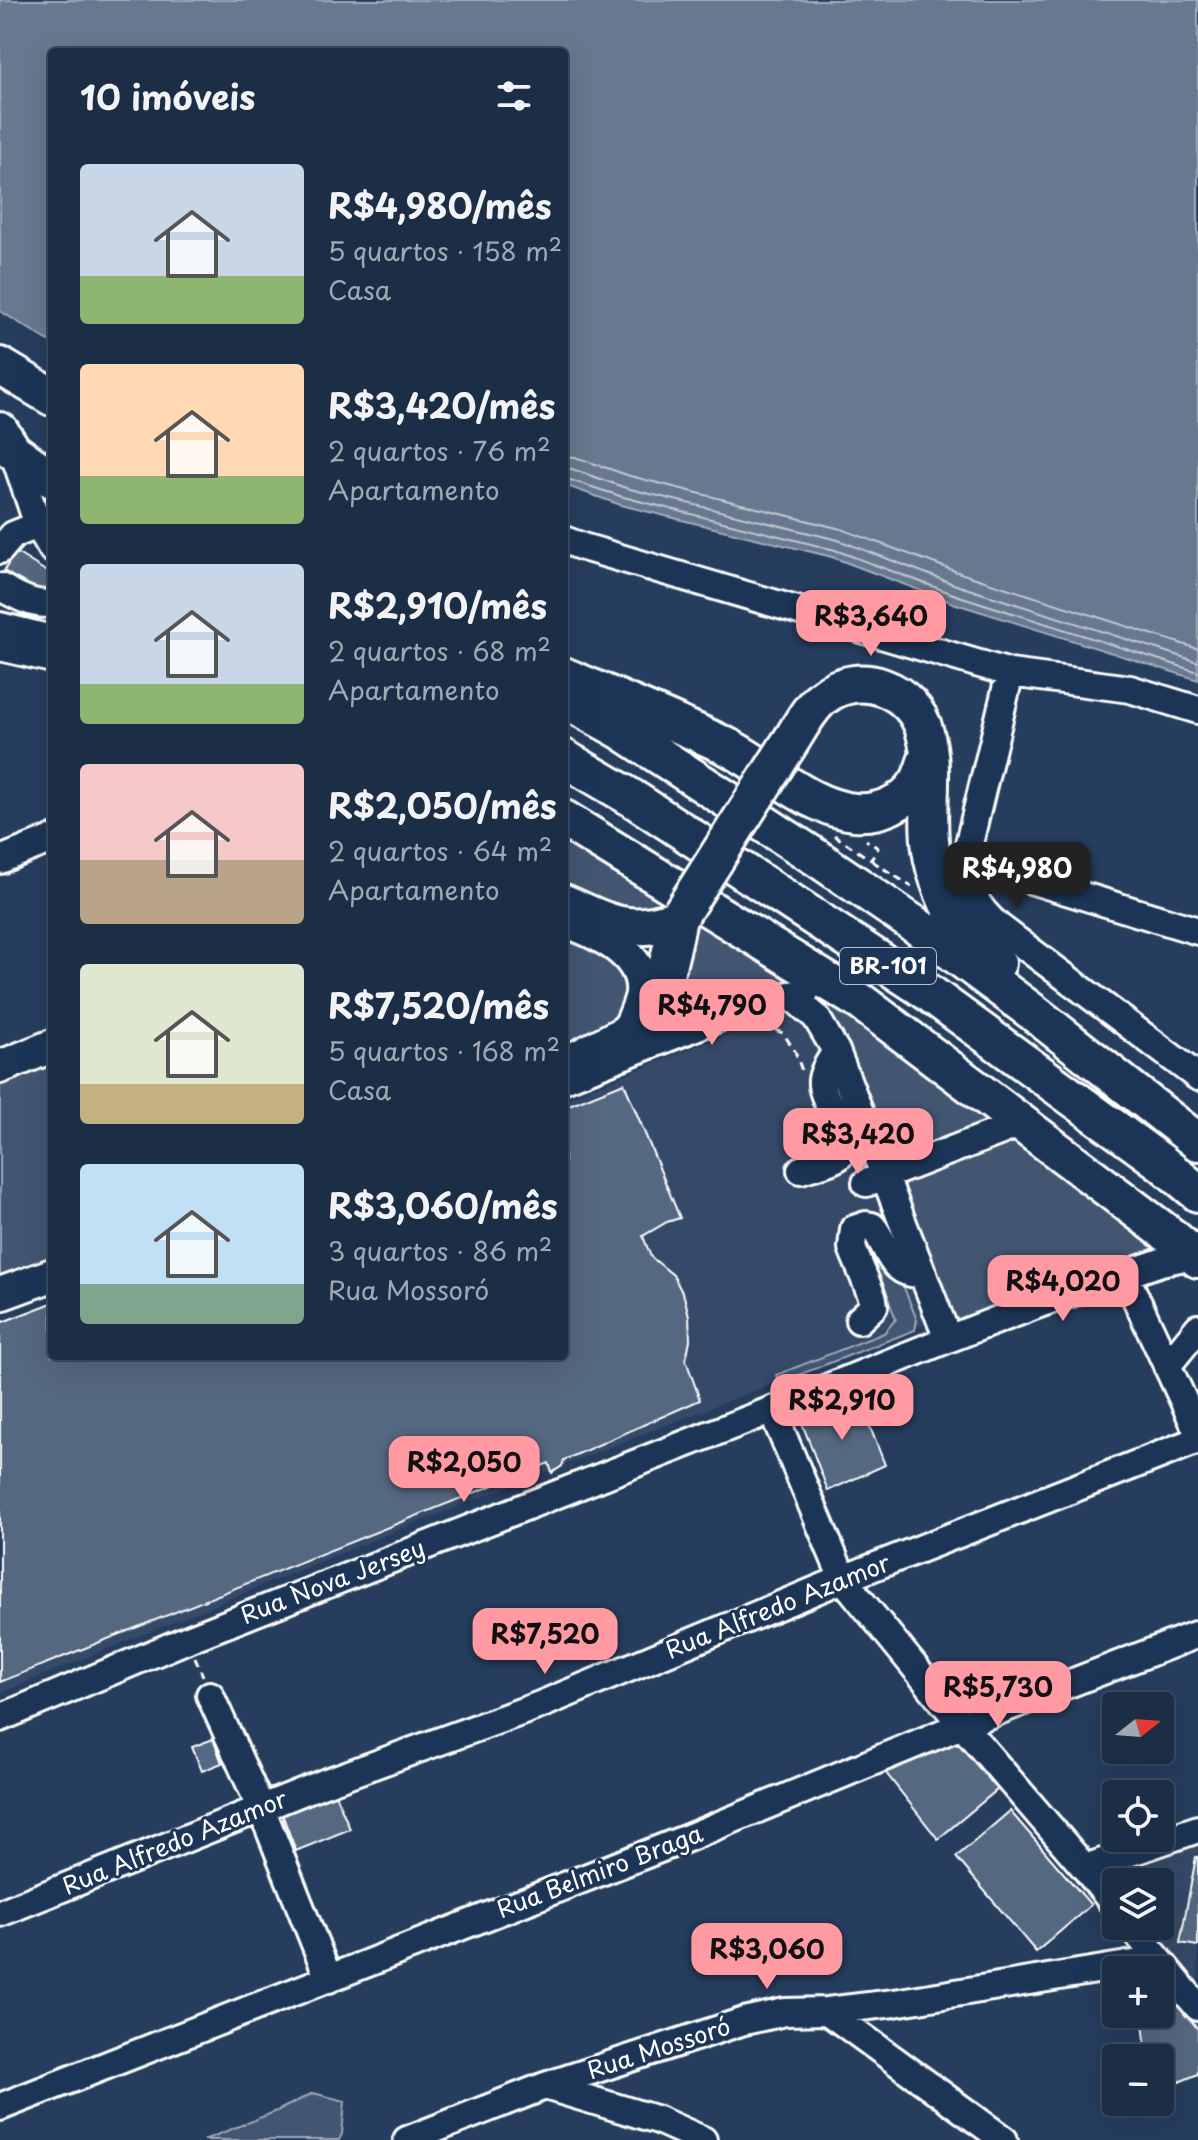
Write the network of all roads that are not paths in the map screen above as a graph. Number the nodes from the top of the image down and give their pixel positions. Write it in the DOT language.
graph roads {
  1 [pos="0,366"];
  2 [pos="48,395"];
  3 [pos="4,437"];
  4 [pos="48,456"];
  5 [pos="48,476"];
  6 [pos="36,520"];
  7 [pos="0,532"];
  8 [pos="568,541"];
  9 [pos="48,542"];
  10 [pos="0,550"];
  11 [pos="0,587"];
  12 [pos="48,604"];
  13 [pos="0,626"];
  14 [pos="48,638"];
  15 [pos="0,647"];
  16 [pos="48,658"];
  17 [pos="1010,673"];
  18 [pos="568,678"];
  19 [pos="568,701"];
  20 [pos="1198,710"];
  21 [pos="929,752"];
  22 [pos="568,760"];
  23 [pos="568,821"];
  24 [pos="48,840"];
  25 [pos="8,850"];
  26 [pos="965,860"];
  27 [pos="568,905"];
  28 [pos="680,915"];
  29 [pos="568,922"];
  30 [pos="1198,931"];
  31 [pos="790,995"];
  32 [pos="861,1002"];
  33 [pos="629,1030"];
  34 [pos="48,1048"];
  35 [pos="836,1051"];
  36 [pos="1187,1055"];
  37 [pos="568,1062"];
  38 [pos="0,1067"];
  39 [pos="568,1077"];
  40 [pos="1198,1077"];
  41 [pos="1198,1118"];
  42 [pos="1022,1123"];
  43 [pos="1198,1142"];
  44 [pos="801,1170"];
  45 [pos="875,1180"];
  46 [pos="1198,1193"];
  47 [pos="1181,1253"];
  48 [pos="923,1274"];
  49 [pos="1125,1275"];
  50 [pos="48,1276"];
  51 [pos="0,1294"];
  52 [pos="859,1320"];
  53 [pos="1198,1328"];
  54 [pos="948,1339"];
  55 [pos="1167,1366"];
  56 [pos="772,1410"];
  57 [pos="1198,1432"];
  58 [pos="1198,1440"];
  59 [pos="843,1579"];
  60 [pos="1198,1634"];
  61 [pos="210,1695"];
  62 [pos="0,1718"];
  63 [pos="962,1725"];
  64 [pos="261,1808"];
  65 [pos="1198,1829"];
  66 [pos="1085,1868"];
  67 [pos="1102,1889"];
  68 [pos="0,1913"];
  69 [pos="1142,1940"];
  70 [pos="1155,1956"];
  71 [pos="1102,1969"];
  72 [pos="329,1979"];
  73 [pos="1174,1979"];
  74 [pos="1198,2007"];
  75 [pos="827,2011"];
  76 [pos="545,2086"];
  77 [pos="0,2107"];
  78 [pos="407,2140"];
  79 [pos="703,2140"];
  80 [pos="1004,2140"];
  1 -- 2 [label="highway"];
  3 -- 4 [label="highway"];
  3 -- 5 [label="highway"];
  3 -- 6 [label="street"];
  6 -- 7 [label="street"];
  6 -- 9 [label="street"];
  6 -- 10 [label="street"];
  8 -- 17 [label="street"];
  11 -- 12 [label="street"];
  13 -- 14 [label="street"];
  15 -- 16 [label="street"];
  17 -- 20 [label="street"];
  17 -- 26 [label="street"];
  18 -- 21 [label="highway"];
  19 -- 43 [label="highway, BR-101"];
  21 -- 28 [label="highway, bridge"];
  21 -- 41 [label="highway"];
  22 -- 46 [label="highway, BR-101"];
  23 -- 32 [label="highway"];
  24 -- 25 [label="street"];
  26 -- 30 [label="street"];
  26 -- 36 [label="street"];
  27 -- 28 [label="highway"];
  28 -- 33 [label="highway"];
  29 -- 33 [label="main road"];
  31 -- 32 [label="street"];
  31 -- 35 [label="street"];
  31 -- 39 [label="street"];
  32 -- 42 [label="highway"];
  33 -- 37 [label="main road"];
  34 -- 38 [label="main road"];
  35 -- 44 [label="street"];
  35 -- 45 [label="street"];
  36 -- 40 [label="street"];
  42 -- 45 [label="street"];
  42 -- 47 [label="highway"];
  45 -- 48 [label="street"];
  47 -- 49 [label="street, Rua Nova Jersey"];
  48 -- 52 [label="street"];
  48 -- 54 [label="street"];
  49 -- 54 [label="street, Rua Nova Jersey"];
  49 -- 55 [label="street"];
  50 -- 51 [label="main road"];
  53 -- 55 [label="street"];
  54 -- 56 [label="street, Rua Nova Jersey"];
  55 -- 57 [label="street"];
  56 -- 59 [label="street"];
  56 -- 62 [label="street, Rua Nova Jersey"];
  58 -- 59 [label="street, Rua Alfredo Azamor"];
  59 -- 63 [label="street"];
  59 -- 64 [label="street, Rua Alfredo Azamor"];
  60 -- 63 [label="street, Rua Belmiro Braga"];
  61 -- 64 [label="street"];
  63 -- 66 [label="street"];
  63 -- 72 [label="street, Rua Belmiro Braga"];
  64 -- 68 [label="street, Rua Alfredo Azamor"];
  64 -- 72 [label="street"];
  65 -- 66 [label="street"];
  66 -- 67 [label="street"];
  69 -- 70 [label="street"];
  71 -- 75 [label="street, Rua Mossoró"];
  72 -- 77 [label="street, Rua Belmiro Braga"];
  73 -- 74 [label="street"];
  75 -- 76 [label="street, Rua Mossoró"];
  75 -- 80 [label="street"];
  76 -- 78 [label="street, Rua Mossoró"];
  76 -- 79 [label="street"];
}
